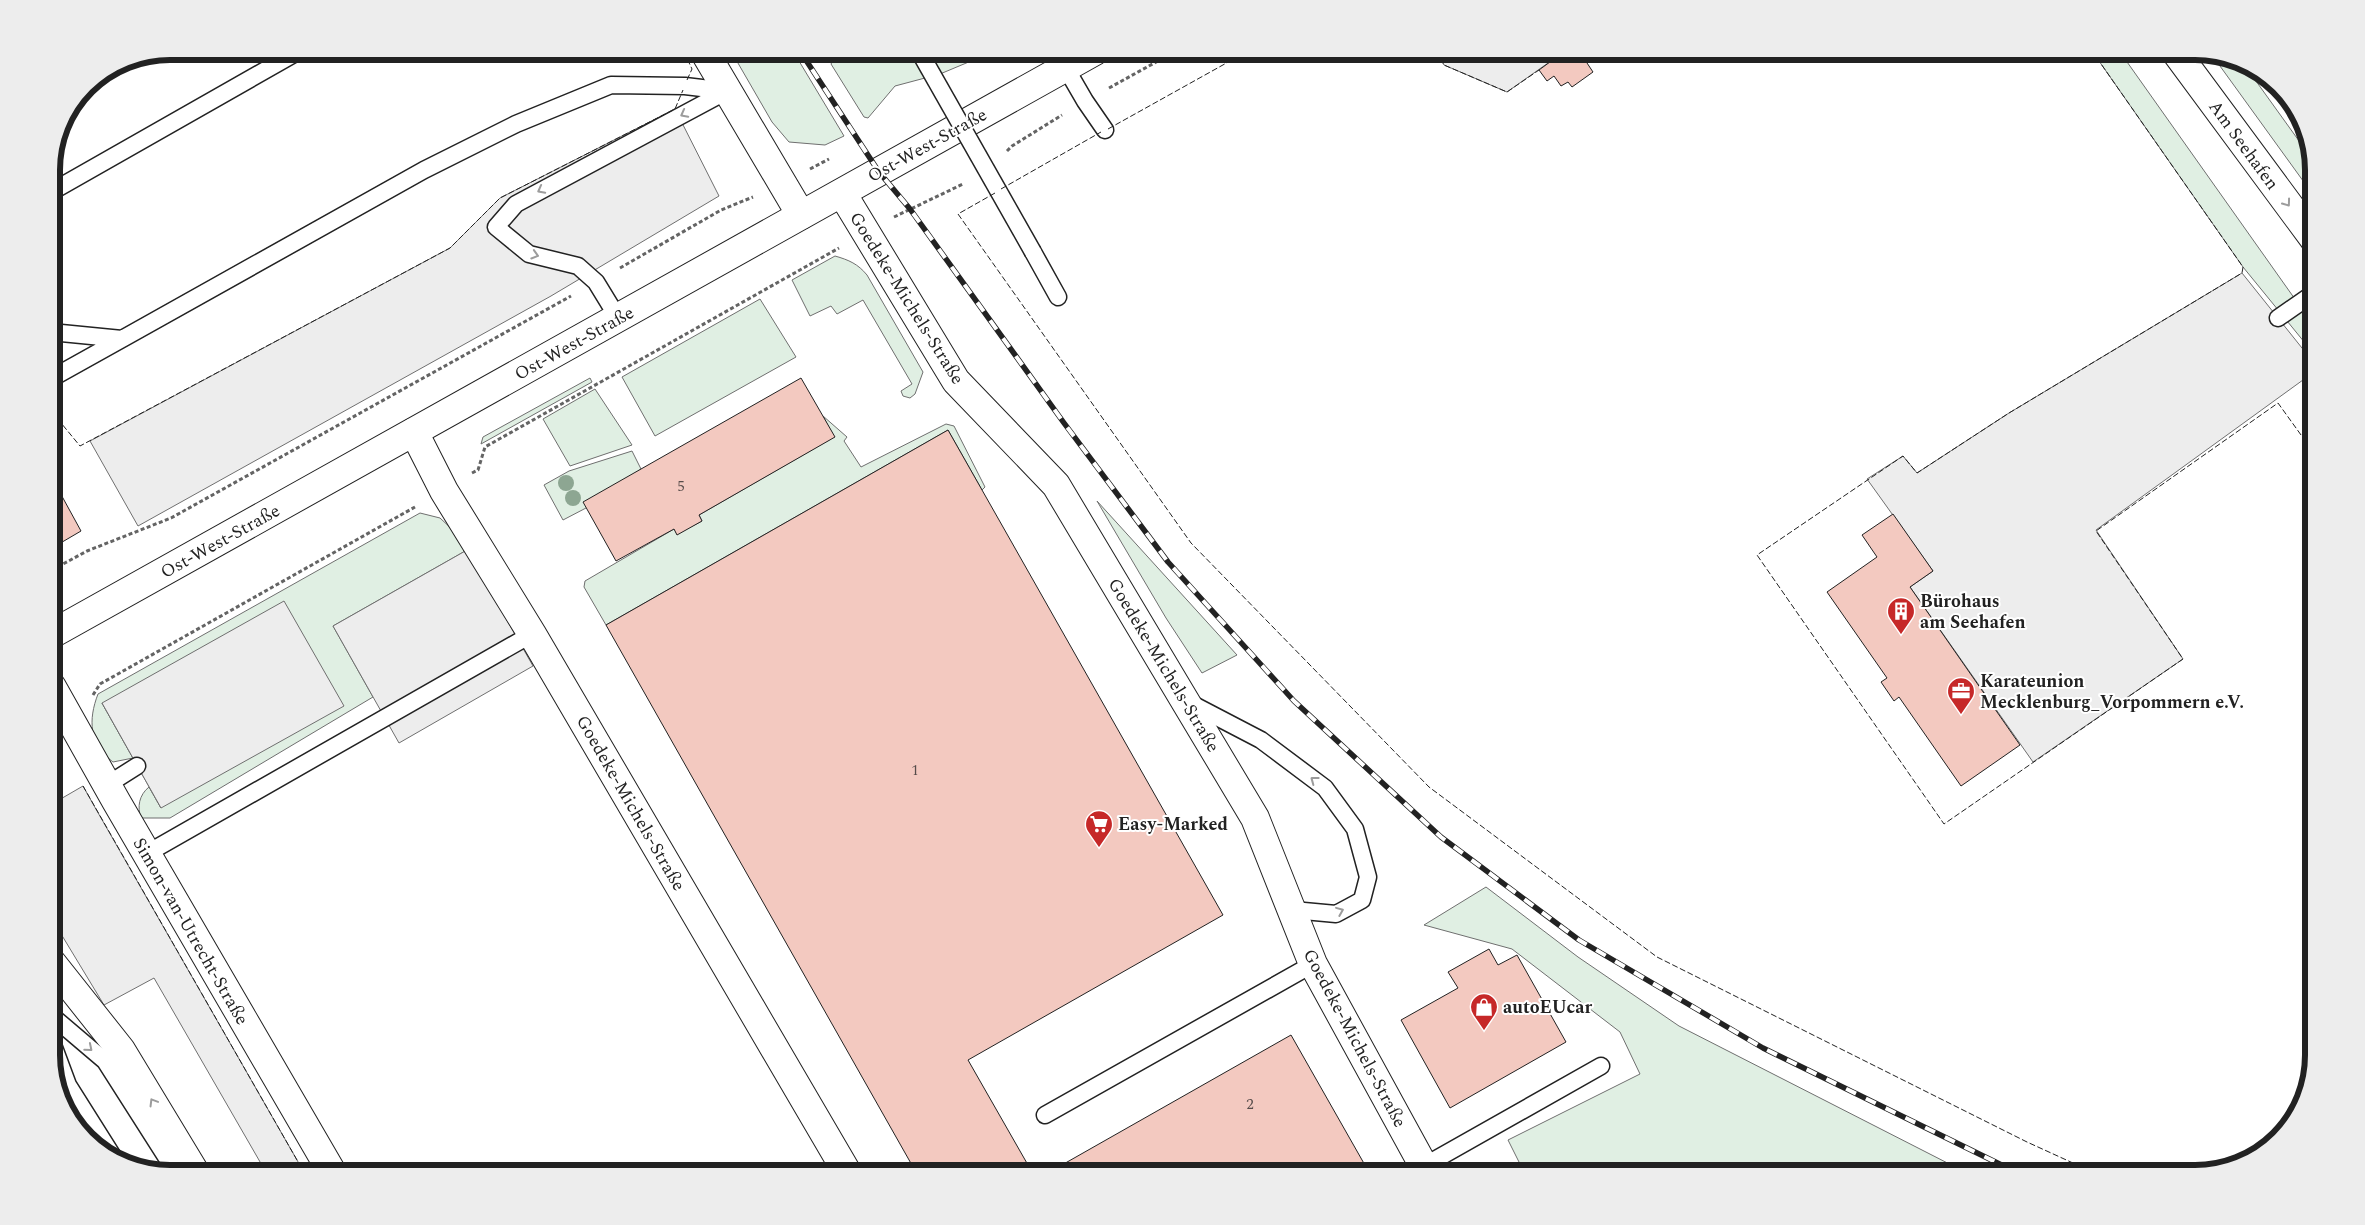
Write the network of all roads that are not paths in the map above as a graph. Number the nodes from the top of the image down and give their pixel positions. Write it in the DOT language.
graph roads {
  1 [pos="283,60"];
  2 [pos="709,60"];
  3 [pos="924,60"];
  4 [pos="1059,60"];
  5 [pos="1062,60"];
  6 [pos="2181,60"];
  7 [pos="727,91"];
  8 [pos="1105,130"];
  9 [pos="60,187"];
  10 [pos="842,193"];
  11 [pos="801,215"];
  12 [pos="2305,227"];
  13 [pos="1058,297"];
  14 [pos="2305,299"];
  15 [pos="618,318"];
  16 [pos="2278,318"];
  17 [pos="60,333"];
  18 [pos="122,339"];
  19 [pos="60,374"];
  20 [pos="414,432"];
  21 [pos="60,630"];
  22 [pos="532,634"];
  23 [pos="1185,701"];
  24 [pos="60,702"];
  25 [pos="137,766"];
  26 [pos="107,785"];
  27 [pos="146,854"];
  28 [pos="1292,910"];
  29 [pos="1313,964"];
  30 [pos="60,973"];
  31 [pos="60,1023"];
  32 [pos="60,1064"];
  33 [pos="1601,1066"];
  34 [pos="1045,1115"];
  35 [pos="104,1143"];
  36 [pos="171,1165"];
  37 [pos="191,1165"];
  38 [pos="328,1165"];
  39 [pos="843,1165"];
  40 [pos="1423,1165"];
  41 [pos="1434,1165"];
  1 -- 9 [label="lane"];
  2 -- 7 [label="street"];
  3 -- 13 [label="lane, bridge"];
  4 -- 10 [label="street, Ost-West-Straße"];
  5 -- 8 [label="lane"];
  6 -- 12 [label="street, Am Seehafen, one-way"];
  7 -- 11 [label="street"];
  7 -- 15 [label="lane, one-way"];
  7 -- 18 [label="lane"];
  10 -- 11 [label="street, Ost-West-Straße"];
  10 -- 23 [label="street, Goedeke-Michels-Straße"];
  11 -- 15 [label="street, Ost-West-Straße"];
  14 -- 16 [label="lane"];
  15 -- 20 [label="street, Ost-West-Straße"];
  17 -- 18 [label="lane"];
  18 -- 19 [label="lane"];
  20 -- 21 [label="street, Ost-West-Straße"];
  20 -- 22 [label="street, Goedeke-Michels-Straße"];
  22 -- 27 [label="lane"];
  22 -- 39 [label="street, Goedeke-Michels-Straße"];
  23 -- 28 [label="street, Goedeke-Michels-Straße"];
  28 -- 23 [label="lane, one-way"];
  24 -- 26 [label="street, Simon-van-Utrecht-Straße"];
  25 -- 26 [label="lane"];
  26 -- 27 [label="street, Simon-van-Utrecht-Straße"];
  27 -- 38 [label="street, Simon-van-Utrecht-Straße"];
  28 -- 29 [label="street, Goedeke-Michels-Straße"];
  29 -- 34 [label="lane"];
  29 -- 40 [label="street, Goedeke-Michels-Straße"];
  37 -- 30 [label="street, one-way"];
  31 -- 36 [label="lane, one-way"];
  32 -- 35 [label="lane"];
  33 -- 41 [label="lane"];
}
